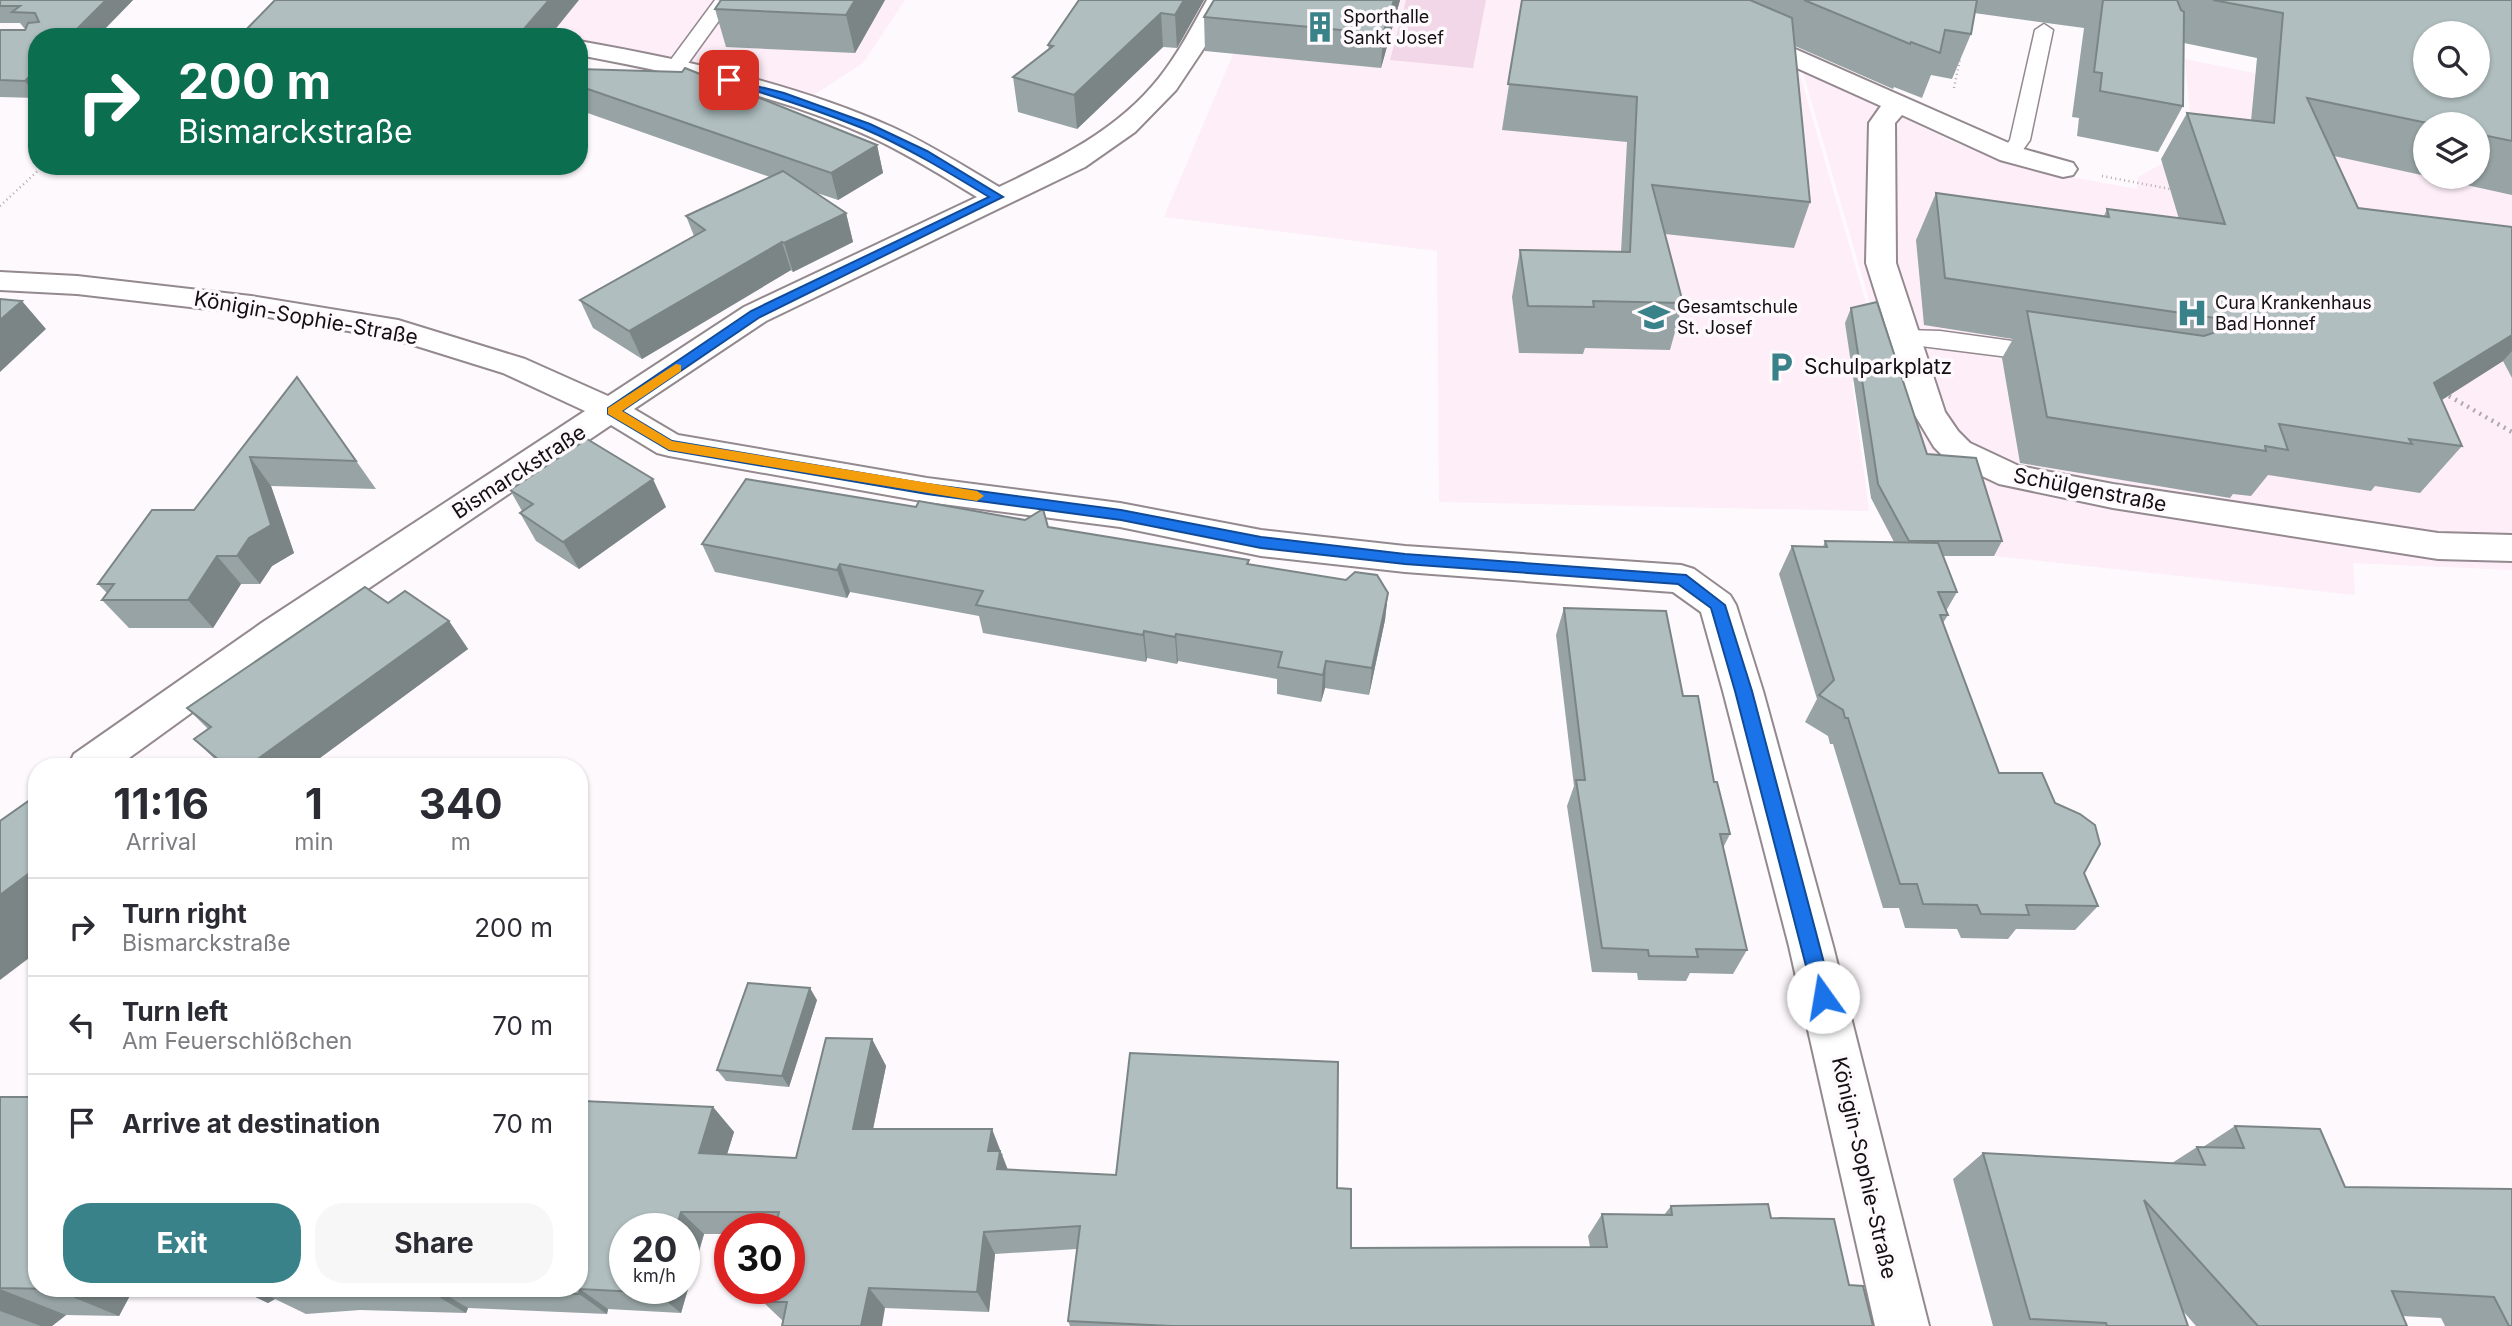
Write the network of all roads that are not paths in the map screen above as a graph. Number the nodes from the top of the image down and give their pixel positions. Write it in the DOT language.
graph roads {
  1 [pos="1219,0"];
  2 [pos="1665,0"];
  3 [pos="724,1"];
  4 [pos="2044,30"];
  5 [pos="588,50"];
  6 [pos="677,65"];
  7 [pos="1899,106"];
  8 [pos="2010,154"];
  9 [pos="2063,169"];
  10 [pos="998,197"];
  11 [pos="0,281"];
  12 [pos="1905,338"];
  13 [pos="2077,358"];
  14 [pos="613,411"];
  15 [pos="2512,548"];
  16 [pos="99,758"];
  17 [pos="1902,1326"];
  1 -- 10 [label="street, Bismarckstraße"];
  2 -- 7 [label="street"];
  3 -- 6 [label="lane"];
  4 -- 8 [label="lane"];
  5 -- 6 [label="street"];
  6 -- 10 [label="street"];
  7 -- 8 [label="street"];
  7 -- 12 [label="street, Schülgenstraße"];
  8 -- 9 [label="street"];
  10 -- 14 [label="street, Bismarckstraße"];
  11 -- 14 [label="street, Königin-Sophie-Straße"];
  12 -- 13 [label="lane"];
  12 -- 15 [label="street, Schülgenstraße"];
  14 -- 16 [label="street, Bismarckstraße"];
  14 -- 17 [label="street, Königin-Sophie-Straße"];
}
